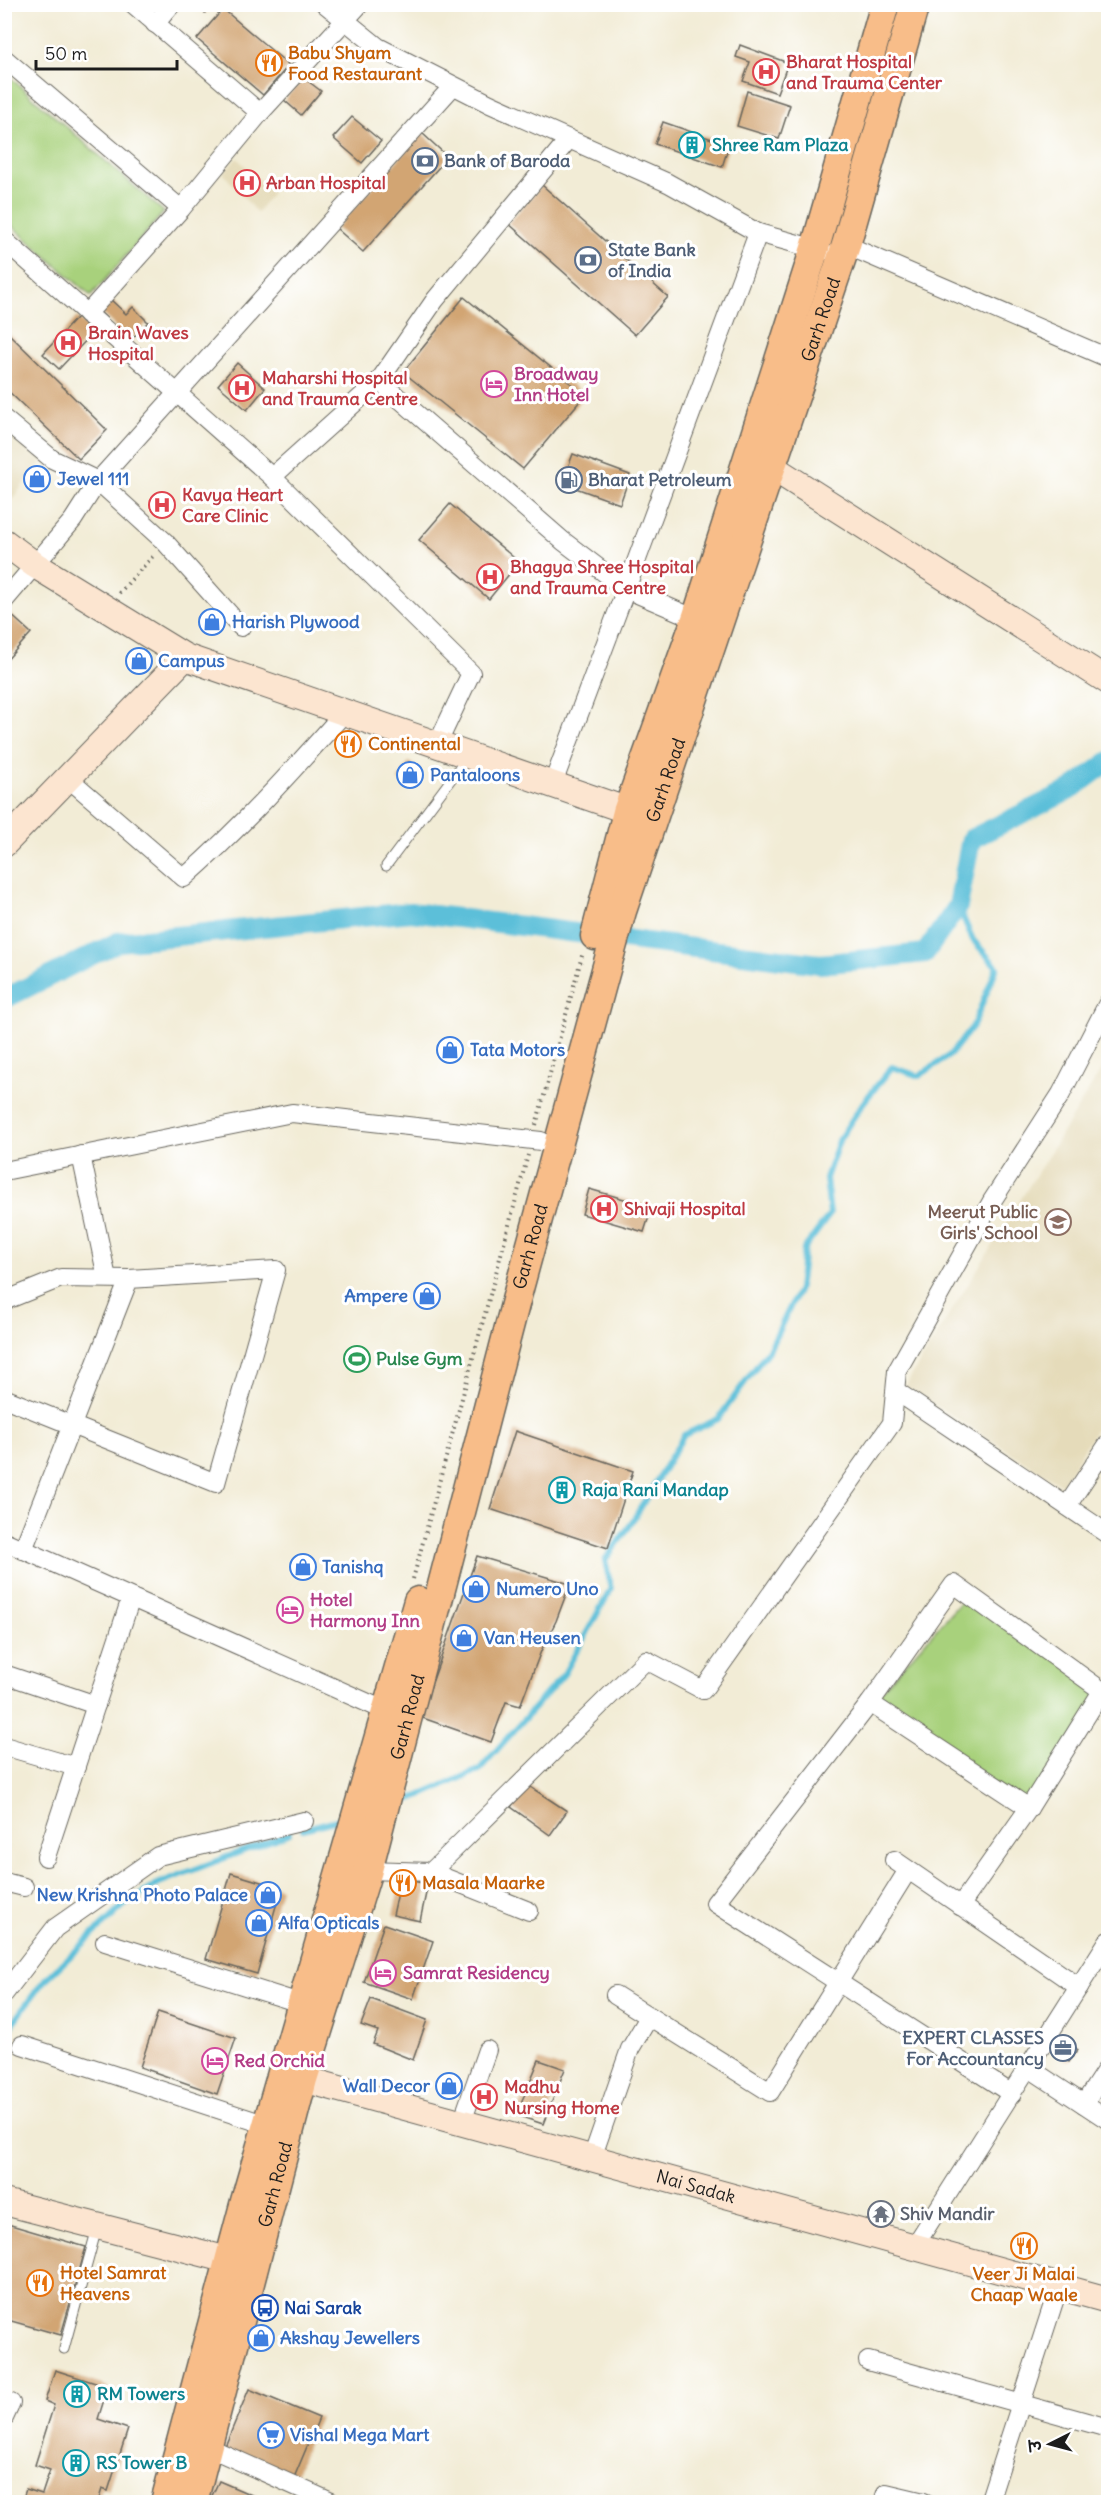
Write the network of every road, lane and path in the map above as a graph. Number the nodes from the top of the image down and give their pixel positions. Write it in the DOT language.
graph roads {
  1 [pos="134,4"];
  2 [pos="172,4"];
  3 [pos="325,4"];
  4 [pos="360,4"];
  5 [pos="885,4"];
  6 [pos="915,4"];
  7 [pos="346,21"];
  8 [pos="155,24"];
  9 [pos="4,58"];
  10 [pos="453,86"];
  11 [pos="260,113"];
  12 [pos="569,139"];
  13 [pos="182,209"];
  14 [pos="758,233"];
  15 [pos="4,240"];
  16 [pos="814,248"];
  17 [pos="844,251"];
  18 [pos="87,314"];
  19 [pos="1108,358"];
  20 [pos="379,381"];
  21 [pos="177,390"];
  22 [pos="4,419"];
  23 [pos="748,452"];
  24 [pos="772,468"];
  25 [pos="272,477"];
  26 [pos="98,481"];
  27 [pos="4,542"];
  28 [pos="165,542"];
  29 [pos="35,565"];
  30 [pos="626,590"];
  31 [pos="113,600"];
  32 [pos="4,601"];
  33 [pos="696,619"];
  34 [pos="241,627"];
  35 [pos="185,657"];
  36 [pos="1108,681"];
  37 [pos="344,713"];
  38 [pos="437,745"];
  39 [pos="468,756"];
  40 [pos="68,778"];
  41 [pos="552,786"];
  42 [pos="640,815"];
  43 [pos="4,844"];
  44 [pos="386,866"];
  45 [pos="584,946"];
  46 [pos="593,983"];
  47 [pos="1108,1003"];
  48 [pos="536,1140"];
  49 [pos="81,1155"];
  50 [pos="4,1171"];
  51 [pos="108,1278"];
  52 [pos="129,1279"];
  53 [pos="512,1283"];
  54 [pos="4,1301"];
  55 [pos="896,1391"];
  56 [pos="4,1398"];
  57 [pos="72,1425"];
  58 [pos="1108,1444"];
  59 [pos="1067,1506"];
  60 [pos="1108,1534"];
  61 [pos="4,1541"];
  62 [pos="23,1550"];
  63 [pos="428,1577"];
  64 [pos="131,1598"];
  65 [pos="4,1674"];
  66 [pos="1105,1693"];
  67 [pos="870,1703"];
  68 [pos="96,1705"];
  69 [pos="397,1715"];
  70 [pos="4,1746"];
  71 [pos="76,1767"];
  72 [pos="1029,1808"];
  73 [pos="304,1821"];
  74 [pos="46,1857"];
  75 [pos="356,1862"];
  76 [pos="431,1872"];
  77 [pos="4,1882"];
  78 [pos="24,1887"];
  79 [pos="960,1906"];
  80 [pos="529,1911"];
  81 [pos="1108,1941"];
  82 [pos="105,1942"];
  83 [pos="838,1982"];
  84 [pos="1079,1987"];
  85 [pos="4,1994"];
  86 [pos="615,1995"];
  87 [pos="303,2004"];
  88 [pos="650,2017"];
  89 [pos="22,2045"];
  90 [pos="487,2050"];
  91 [pos="1108,2067"];
  92 [pos="1029,2068"];
  93 [pos="292,2076"];
  94 [pos="1012,2094"];
  95 [pos="1083,2104"];
  96 [pos="1108,2120"];
  97 [pos="462,2122"];
  98 [pos="267,2126"];
  99 [pos="592,2158"];
  100 [pos="4,2202"];
  101 [pos="98,2226"];
  102 [pos="914,2247"];
  103 [pos="242,2264"];
  104 [pos="1059,2286"];
  105 [pos="1108,2300"];
  106 [pos="64,2349"];
  107 [pos="868,2361"];
  108 [pos="1021,2404"];
  109 [pos="1108,2428"];
  110 [pos="195,2441"];
  111 [pos="165,2502"];
  112 [pos="193,2502"];
  113 [pos="331,2502"];
  114 [pos="884,2502"];
  115 [pos="924,2502"];
  116 [pos="989,2502"];
  1 -- 8 [label="street"];
  2 -- 8 [label="street"];
  3 -- 7 [label="street"];
  4 -- 7 [label="street"];
  5 -- 16 [label="main road, Garh Road"];
  6 -- 17 [label="main road, Garh Road"];
  7 -- 10 [label="street"];
  7 -- 11 [label="street"];
  8 -- 11 [label="street"];
  9 -- 13 [label="street"];
  10 -- 12 [label="street"];
  10 -- 21 [label="street"];
  11 -- 13 [label="street"];
  12 -- 14 [label="street"];
  12 -- 20 [label="street"];
  13 -- 18 [label="street"];
  14 -- 16 [label="street"];
  14 -- 30 [label="street"];
  15 -- 18 [label="street"];
  16 -- 17 [label="street"];
  16 -- 23 [label="main road, Garh Road"];
  17 -- 19 [label="street"];
  17 -- 24 [label="main road, Garh Road"];
  18 -- 21 [label="street"];
  20 -- 25 [label="street"];
  20 -- 30 [label="street"];
  21 -- 25 [label="street"];
  21 -- 26 [label="street"];
  22 -- 26 [label="street"];
  23 -- 24 [label="street"];
  23 -- 33 [label="main road, Garh Road"];
  24 -- 36 [label="street"];
  24 -- 42 [label="main road, Garh Road"];
  25 -- 38 [label="street"];
  26 -- 28 [label="street"];
  26 -- 29 [label="street"];
  27 -- 29 [label="street"];
  28 -- 31 [label="path"];
  28 -- 34 [label="street"];
  29 -- 32 [label="street"];
  29 -- 35 [label="street"];
  30 -- 33 [label="street"];
  30 -- 41 [label="street"];
  33 -- 42 [label="main road, Garh Road"];
  35 -- 37 [label="street"];
  35 -- 40 [label="street"];
  37 -- 38 [label="street"];
  37 -- 40 [label="street"];
  38 -- 39 [label="street"];
  39 -- 41 [label="street"];
  39 -- 44 [label="lane"];
  40 -- 43 [label="street"];
  41 -- 42 [label="street"];
  42 -- 46 [label="main road, Garh Road"];
  45 -- 48 [label="path"];
  46 -- 48 [label="main road, Garh Road"];
  46 -- 53 [label="main road, Garh Road"];
  47 -- 55 [label="street"];
  48 -- 49 [label="street"];
  48 -- 53 [label="main road, Garh Road"];
  48 -- 63 [label="path"];
  49 -- 50 [label="street"];
  49 -- 51 [label="street"];
  51 -- 52 [label="street"];
  51 -- 54 [label="street"];
  52 -- 57 [label="street"];
  52 -- 57 [label="street"];
  53 -- 63 [label="main road, Garh Road"];
  55 -- 59 [label="street"];
  55 -- 76 [label="street"];
  56 -- 57 [label="street"];
  57 -- 62 [label="street"];
  58 -- 59 [label="street"];
  59 -- 60 [label="street"];
  61 -- 62 [label="street"];
  62 -- 64 [label="street"];
  63 -- 69 [label="main road, Garh Road"];
  64 -- 68 [label="street"];
  64 -- 69 [label="street"];
  65 -- 68 [label="street"];
  66 -- 67 [label="street"];
  66 -- 72 [label="street"];
  67 -- 72 [label="street"];
  67 -- 83 [label="street"];
  68 -- 71 [label="street"];
  69 -- 75 [label="main road, Garh Road"];
  70 -- 71 [label="street"];
  71 -- 74 [label="street"];
  72 -- 79 [label="street"];
  73 -- 85 [label="street"];
  75 -- 76 [label="street"];
  75 -- 87 [label="main road, Garh Road"];
  75 -- 93 [label="main road, Garh Road"];
  76 -- 80 [label="street"];
  77 -- 78 [label="street"];
  79 -- 83 [label="street"];
  79 -- 84 [label="street"];
  81 -- 84 [label="street"];
  82 -- 87 [label="street"];
  83 -- 88 [label="street"];
  83 -- 94 [label="street"];
  84 -- 92 [label="street"];
  86 -- 88 [label="street"];
  87 -- 93 [label="main road, Garh Road"];
  88 -- 99 [label="street"];
  89 -- 98 [label="street"];
  90 -- 97 [label="street"];
  91 -- 95 [label="street"];
  92 -- 94 [label="street"];
  92 -- 95 [label="street"];
  93 -- 97 [label="street, Nai Sadak"];
  93 -- 98 [label="main road, Garh Road"];
  93 -- 103 [label="main road, Garh Road"];
  94 -- 102 [label="street"];
  95 -- 96 [label="street"];
  97 -- 99 [label="street, Nai Sadak"];
  98 -- 103 [label="main road, Garh Road"];
  99 -- 102 [label="street, Nai Sadak"];
  100 -- 101 [label="street"];
  101 -- 103 [label="street"];
  101 -- 106 [label="lane"];
  102 -- 104 [label="street, Nai Sadak"];
  103 -- 110 [label="main road, Garh Road"];
  104 -- 105 [label="street, Nai Sadak"];
  104 -- 108 [label="street"];
  107 -- 108 [label="street"];
  108 -- 109 [label="street"];
  108 -- 116 [label="street"];
  110 -- 111 [label="main road, Garh Road"];
  110 -- 112 [label="main road, Garh Road"];
  110 -- 113 [label="street"];
  114 -- 115 [label="street"];
}
